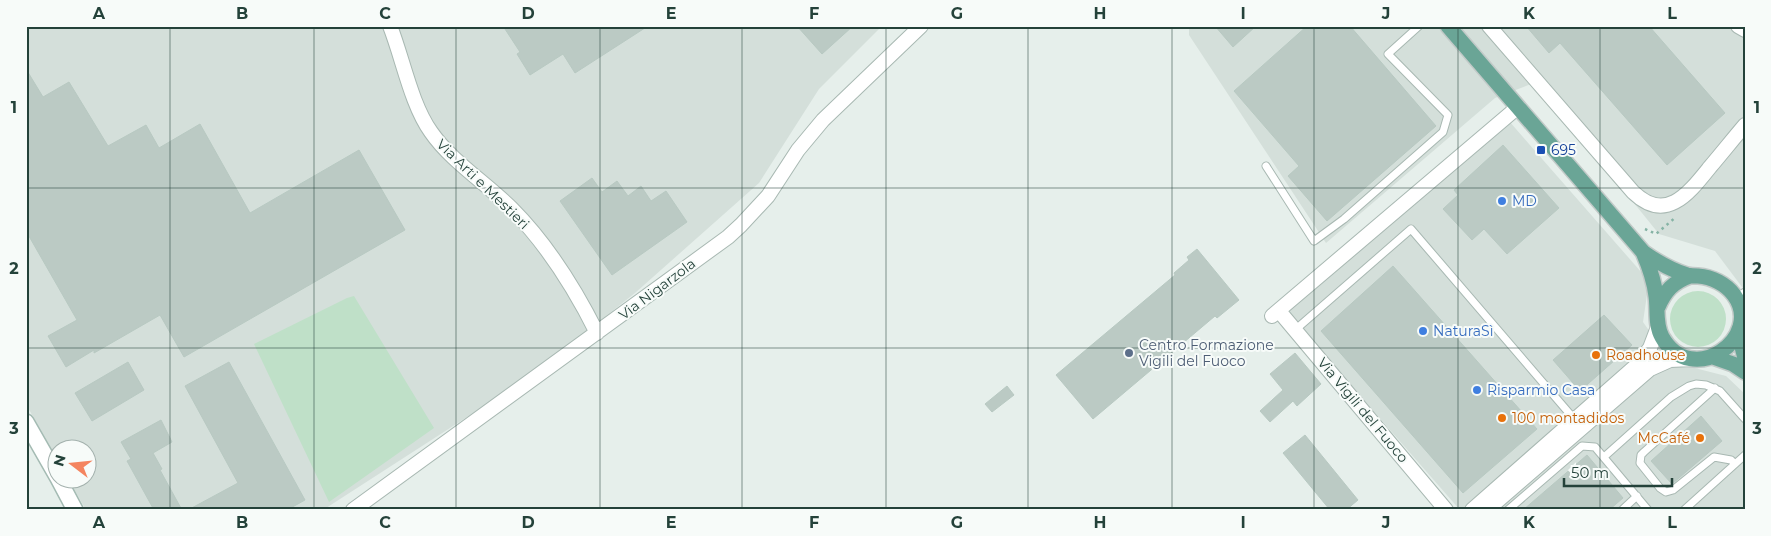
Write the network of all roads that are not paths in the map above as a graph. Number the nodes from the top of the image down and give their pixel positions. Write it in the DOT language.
graph roads {
  1 [pos="390,26"];
  2 [pos="921,26"];
  3 [pos="1419,26"];
  4 [pos="1448,26"];
  5 [pos="1489,26"];
  6 [pos="1738,26"];
  7 [pos="1745,30"];
  8 [pos="1518,107"];
  9 [pos="1745,125"];
  10 [pos="1266,166"];
  11 [pos="1643,252"];
  12 [pos="1690,276"];
  13 [pos="1740,295"];
  14 [pos="1658,307"];
  15 [pos="1658,327"];
  16 [pos="1296,330"];
  17 [pos="1738,332"];
  18 [pos="597,333"];
  19 [pos="1713,357"];
  20 [pos="1745,358"];
  21 [pos="1696,359"];
  22 [pos="1745,372"];
  23 [pos="1715,388"];
  24 [pos="1745,419"];
  25 [pos="1575,420"];
  26 [pos="26,422"];
  27 [pos="1548,456"];
  28 [pos="1745,456"];
  29 [pos="1604,457"];
  30 [pos="48,460"];
  31 [pos="1735,464"];
  32 [pos="63,488"];
  33 [pos="1637,496"];
  34 [pos="75,510"];
  35 [pos="354,510"];
  36 [pos="1446,510"];
  37 [pos="1472,510"];
  38 [pos="1487,510"];
  39 [pos="1499,510"];
  40 [pos="1508,510"];
  41 [pos="1622,510"];
  42 [pos="1648,510"];
  43 [pos="1684,510"];
  1 -- 18 [label="street, Via Arti e Mestieri"];
  2 -- 18 [label="street, Via Nigarzola"];
  3 -- 10 [label="lane"];
  4 -- 8 [label="main road"];
  5 -- 9 [label="street"];
  6 -- 7 [label="street"];
  8 -- 11 [label="main road"];
  8 -- 16 [label="street, Via Vigili del Fuoco"];
  11 -- 12 [label="main road"];
  11 -- 14 [label="main road"];
  12 -- 13 [label="main road"];
  12 -- 14 [label="main road"];
  13 -- 17 [label="main road"];
  14 -- 15 [label="main road"];
  15 -- 21 [label="main road"];
  15 -- 25 [label="street"];
  16 -- 25 [label="lane"];
  16 -- 36 [label="street, Via Vigili del Fuoco"];
  17 -- 19 [label="main road"];
  17 -- 20 [label="main road"];
  18 -- 35 [label="street, Via Nigarzola"];
  19 -- 21 [label="main road"];
  19 -- 22 [label="main road"];
  21 -- 27 [label="street"];
  23 -- 24 [label="lane"];
  23 -- 29 [label="lane"];
  23 -- 31 [label="lane"];
  25 -- 37 [label="street"];
  26 -- 30 [label="street"];
  27 -- 38 [label="street"];
  27 -- 39 [label="lane"];
  28 -- 31 [label="lane"];
  29 -- 33 [label="lane"];
  29 -- 40 [label="lane"];
  31 -- 43 [label="lane"];
  32 -- 34 [label="street"];
  33 -- 41 [label="lane"];
  33 -- 42 [label="lane"];
}
